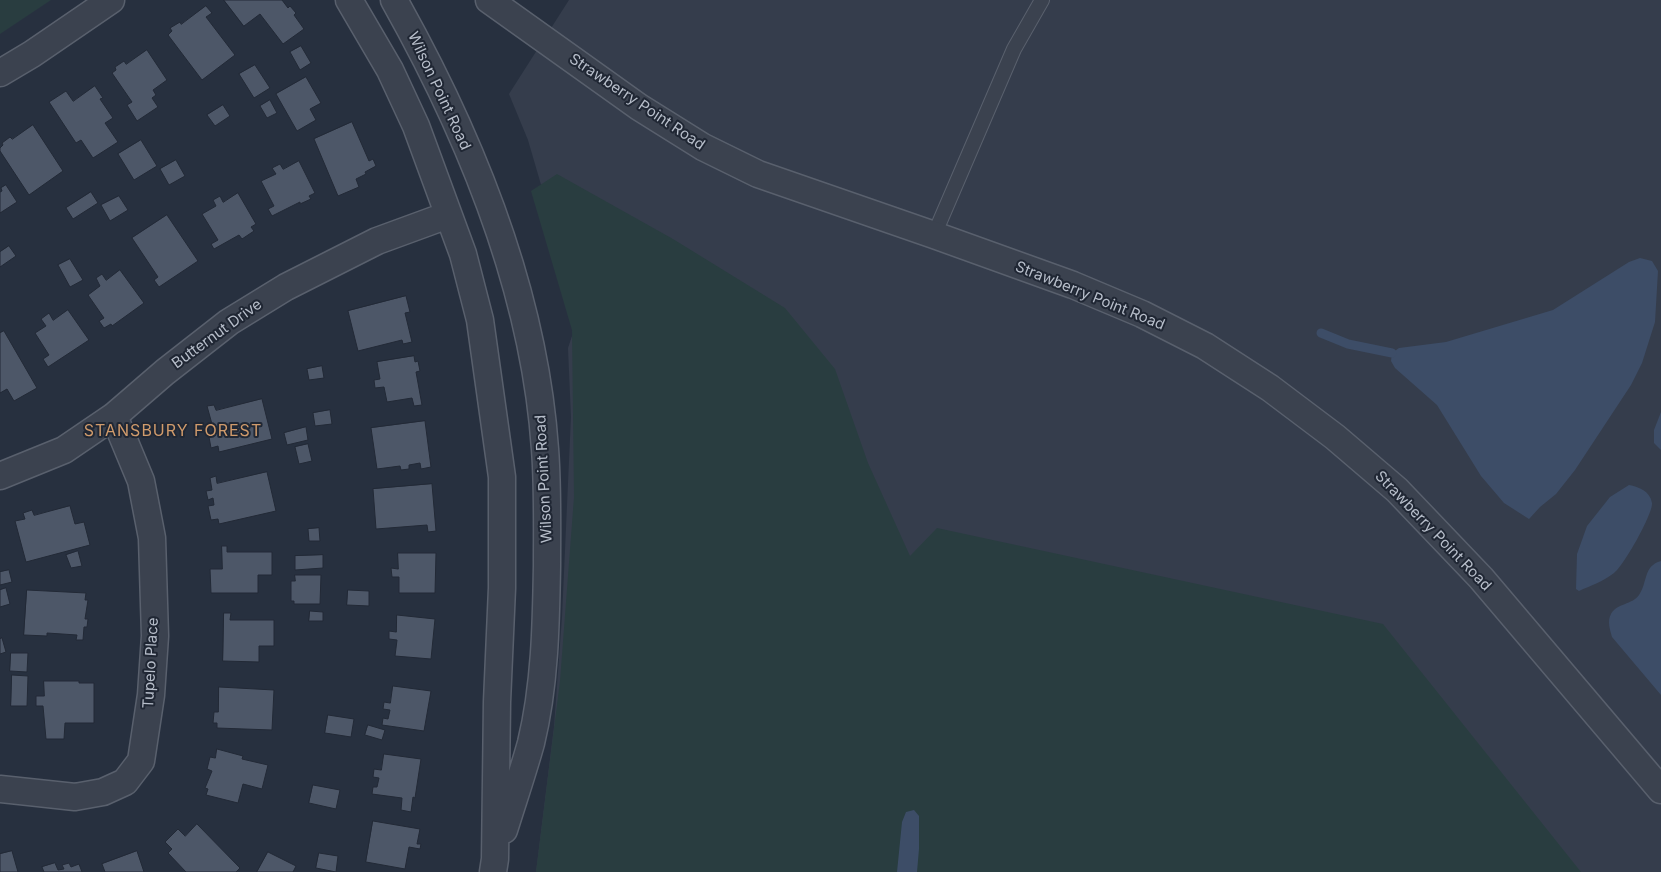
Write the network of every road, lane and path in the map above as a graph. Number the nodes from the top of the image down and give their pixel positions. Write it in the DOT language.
graph roads {
  1 [pos="111,0"];
  2 [pos="349,0"];
  3 [pos="394,0"];
  4 [pos="488,0"];
  5 [pos="1042,0"];
  6 [pos="0,73"];
  7 [pos="448,215"];
  8 [pos="934,235"];
  9 [pos="114,416"];
  10 [pos="0,476"];
  11 [pos="0,789"];
  12 [pos="1661,790"];
  13 [pos="494,866"];
  1 -- 6 [label="street"];
  2 -- 7 [label="street, Wilson Point Road"];
  3 -- 13 [label="street, Wilson Point Road"];
  4 -- 8 [label="street, Strawberry Point Road"];
  5 -- 8 [label="lane"];
  7 -- 9 [label="street, Butternut Drive"];
  7 -- 13 [label="street, Wilson Point Road"];
  8 -- 12 [label="street, Strawberry Point Road"];
  9 -- 10 [label="street, Butternut Drive"];
  9 -- 11 [label="street, Tupelo Place"];
}
